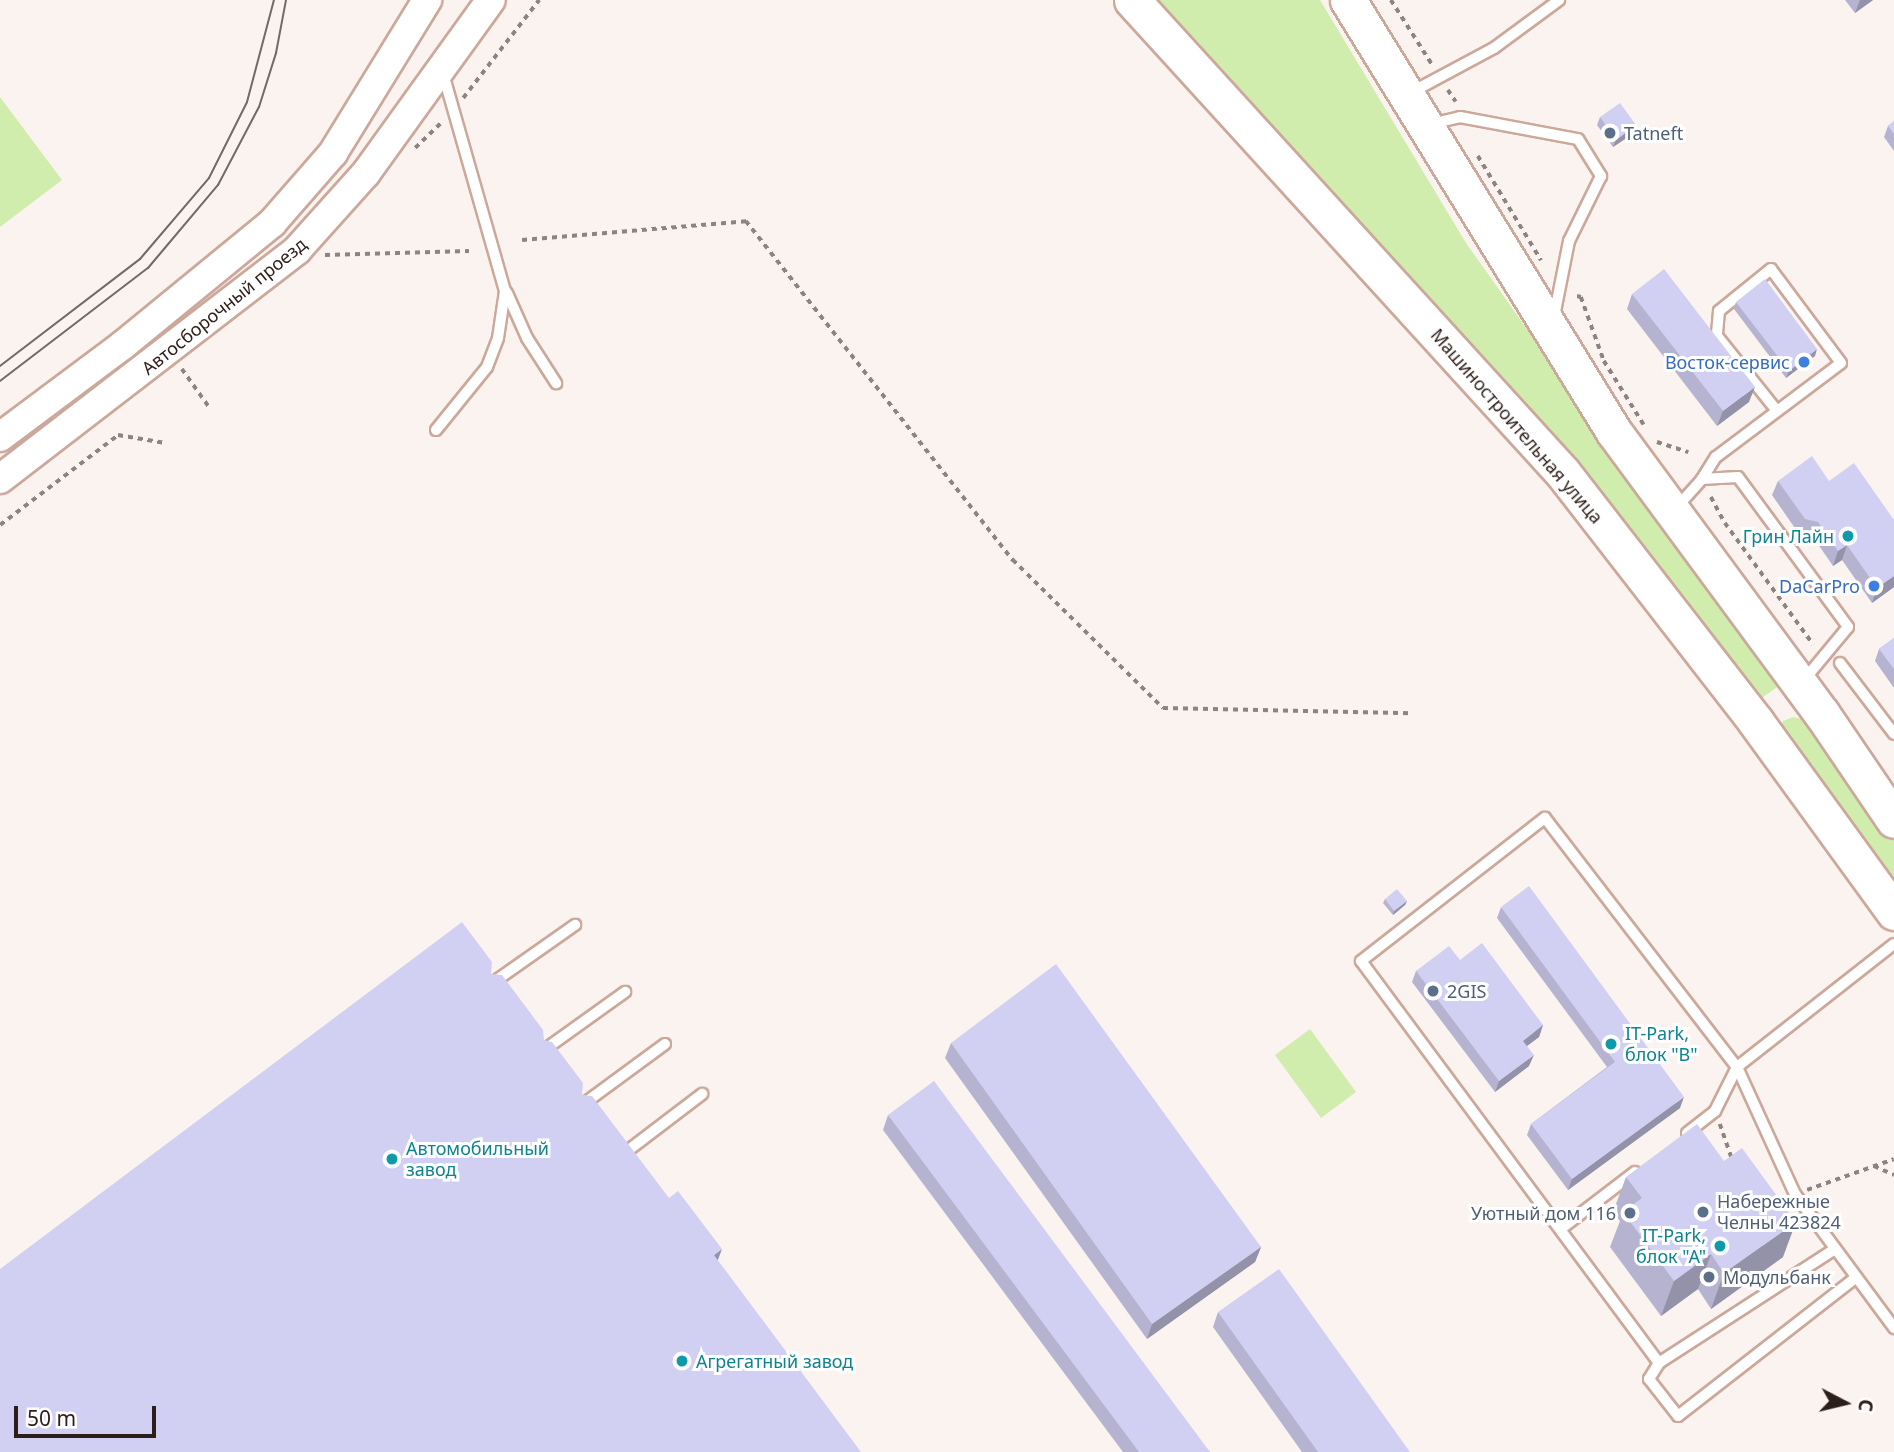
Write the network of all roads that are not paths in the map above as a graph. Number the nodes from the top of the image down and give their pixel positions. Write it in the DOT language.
graph roads {
  1 [pos="427,0"];
  2 [pos="491,0"];
  3 [pos="1132,0"];
  4 [pos="1348,0"];
  5 [pos="1559,0"];
  6 [pos="441,68"];
  7 [pos="1405,96"];
  8 [pos="1422,126"];
  9 [pos="505,291"];
  10 [pos="1549,333"];
  11 [pos="556,383"];
  12 [pos="1777,411"];
  13 [pos="436,430"];
  14 [pos="0,437"];
  15 [pos="0,479"];
  16 [pos="1702,479"];
  17 [pos="1672,511"];
  18 [pos="1840,663"];
  19 [pos="1798,687"];
  20 [pos="1822,714"];
  21 [pos="1894,734"];
  22 [pos="1774,747"];
  23 [pos="1885,801"];
  24 [pos="1894,912"];
  25 [pos="575,925"];
  26 [pos="1894,944"];
  27 [pos="491,984"];
  28 [pos="625,992"];
  29 [pos="664,1044"];
  30 [pos="544,1050"];
  31 [pos="1737,1067"];
  32 [pos="702,1094"];
  33 [pos="582,1105"];
  34 [pos="1671,1145"];
  35 [pos="626,1152"];
  36 [pos="1649,1161"];
  37 [pos="1562,1228"];
  38 [pos="1835,1249"];
  39 [pos="1854,1279"];
  40 [pos="1894,1328"];
  41 [pos="1659,1363"];
  1 -- 14 [label="street, Автосборочный проезд"];
  2 -- 6 [label="street, Автосборочный проезд"];
  3 -- 22 [label="main road, Машиностроительная улица"];
  4 -- 7 [label="main road"];
  5 -- 7 [label="lane"];
  6 -- 9 [label="lane"];
  6 -- 15 [label="street, Автосборочный проезд"];
  7 -- 8 [label="main road"];
  8 -- 10 [label="main road"];
  8 -- 10 [label="lane"];
  9 -- 11 [label="lane"];
  9 -- 13 [label="lane"];
  10 -- 17 [label="main road"];
  12 -- 12 [label="lane"];
  12 -- 16 [label="lane"];
  16 -- 17 [label="lane"];
  16 -- 19 [label="lane"];
  17 -- 19 [label="main road"];
  18 -- 21 [label="lane"];
  19 -- 20 [label="main road"];
  20 -- 22 [label="main road"];
  20 -- 23 [label="main road"];
  22 -- 24 [label="main road, Машиностроительная улица"];
  25 -- 27 [label="lane"];
  26 -- 31 [label="lane"];
  28 -- 30 [label="lane"];
  29 -- 33 [label="lane"];
  31 -- 34 [label="lane"];
  31 -- 37 [label="lane"];
  31 -- 38 [label="lane"];
  32 -- 35 [label="lane"];
  36 -- 37 [label="lane"];
  37 -- 41 [label="lane"];
  38 -- 39 [label="lane"];
  38 -- 41 [label="lane"];
  39 -- 40 [label="lane"];
  39 -- 41 [label="lane"];
}
